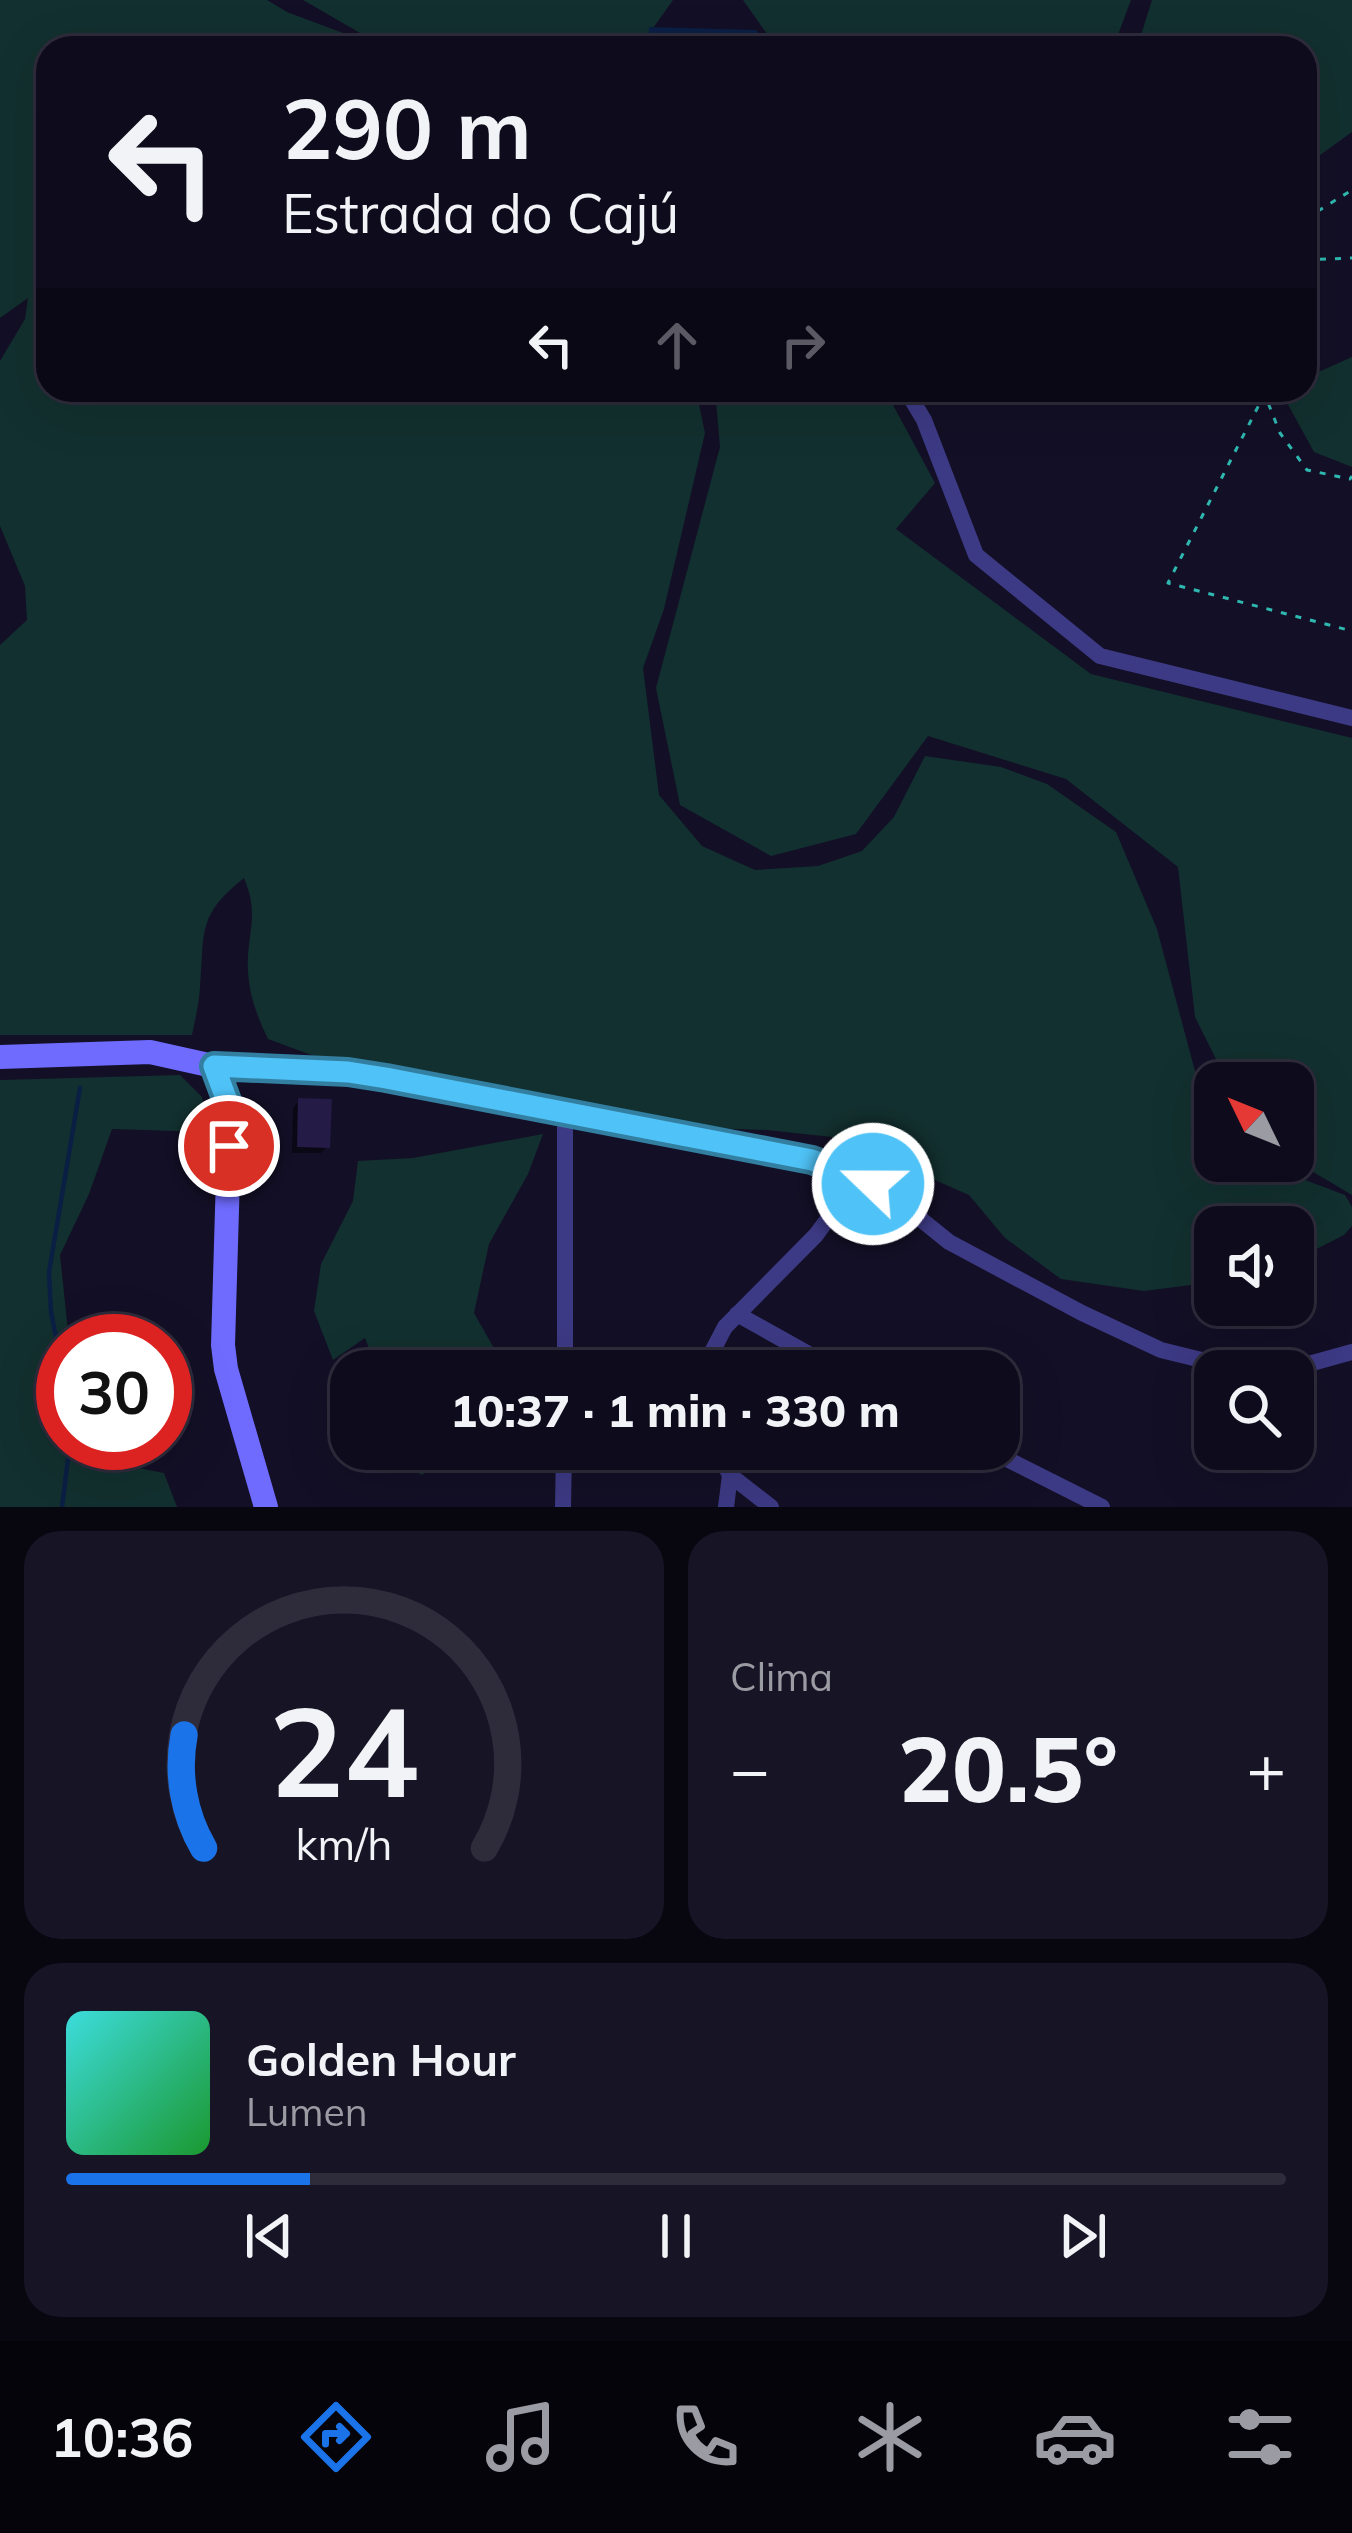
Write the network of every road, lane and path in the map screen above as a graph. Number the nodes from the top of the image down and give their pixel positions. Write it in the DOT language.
graph roads {
  1 [pos="1352,190"];
  2 [pos="1317,212"];
  3 [pos="1352,258"];
  4 [pos="1317,259"];
  5 [pos="913,402"];
  6 [pos="1259,402"];
  7 [pos="1268,402"];
  8 [pos="1352,476"];
  9 [pos="1352,631"];
  10 [pos="1352,718"];
  11 [pos="0,1057"];
  12 [pos="214,1066"];
  13 [pos="565,1113"];
  14 [pos="858,1178"];
  15 [pos="737,1314"];
  16 [pos="565,1350"];
  17 [pos="711,1350"];
  18 [pos="801,1350"];
  19 [pos="1352,1352"];
  20 [pos="1020,1466"];
  21 [pos="564,1470"];
  22 [pos="727,1470"];
  23 [pos="730,1475"];
  24 [pos="266,1507"];
  25 [pos="563,1507"];
  26 [pos="726,1507"];
  27 [pos="771,1507"];
  28 [pos="1102,1507"];
  1 -- 2 [label="path"];
  3 -- 4 [label="path"];
  5 -- 10 [label="street"];
  6 -- 9 [label="path"];
  7 -- 8 [label="path"];
  11 -- 12 [label="main road"];
  12 -- 13 [label="street"];
  12 -- 24 [label="main road"];
  13 -- 14 [label="street"];
  13 -- 16 [label="street"];
  14 -- 15 [label="street"];
  14 -- 19 [label="street"];
  15 -- 17 [label="street"];
  15 -- 18 [label="street"];
  20 -- 28 [label="street"];
  21 -- 25 [label="street"];
  22 -- 23 [label="street"];
  23 -- 26 [label="street"];
  23 -- 27 [label="street"];
}
